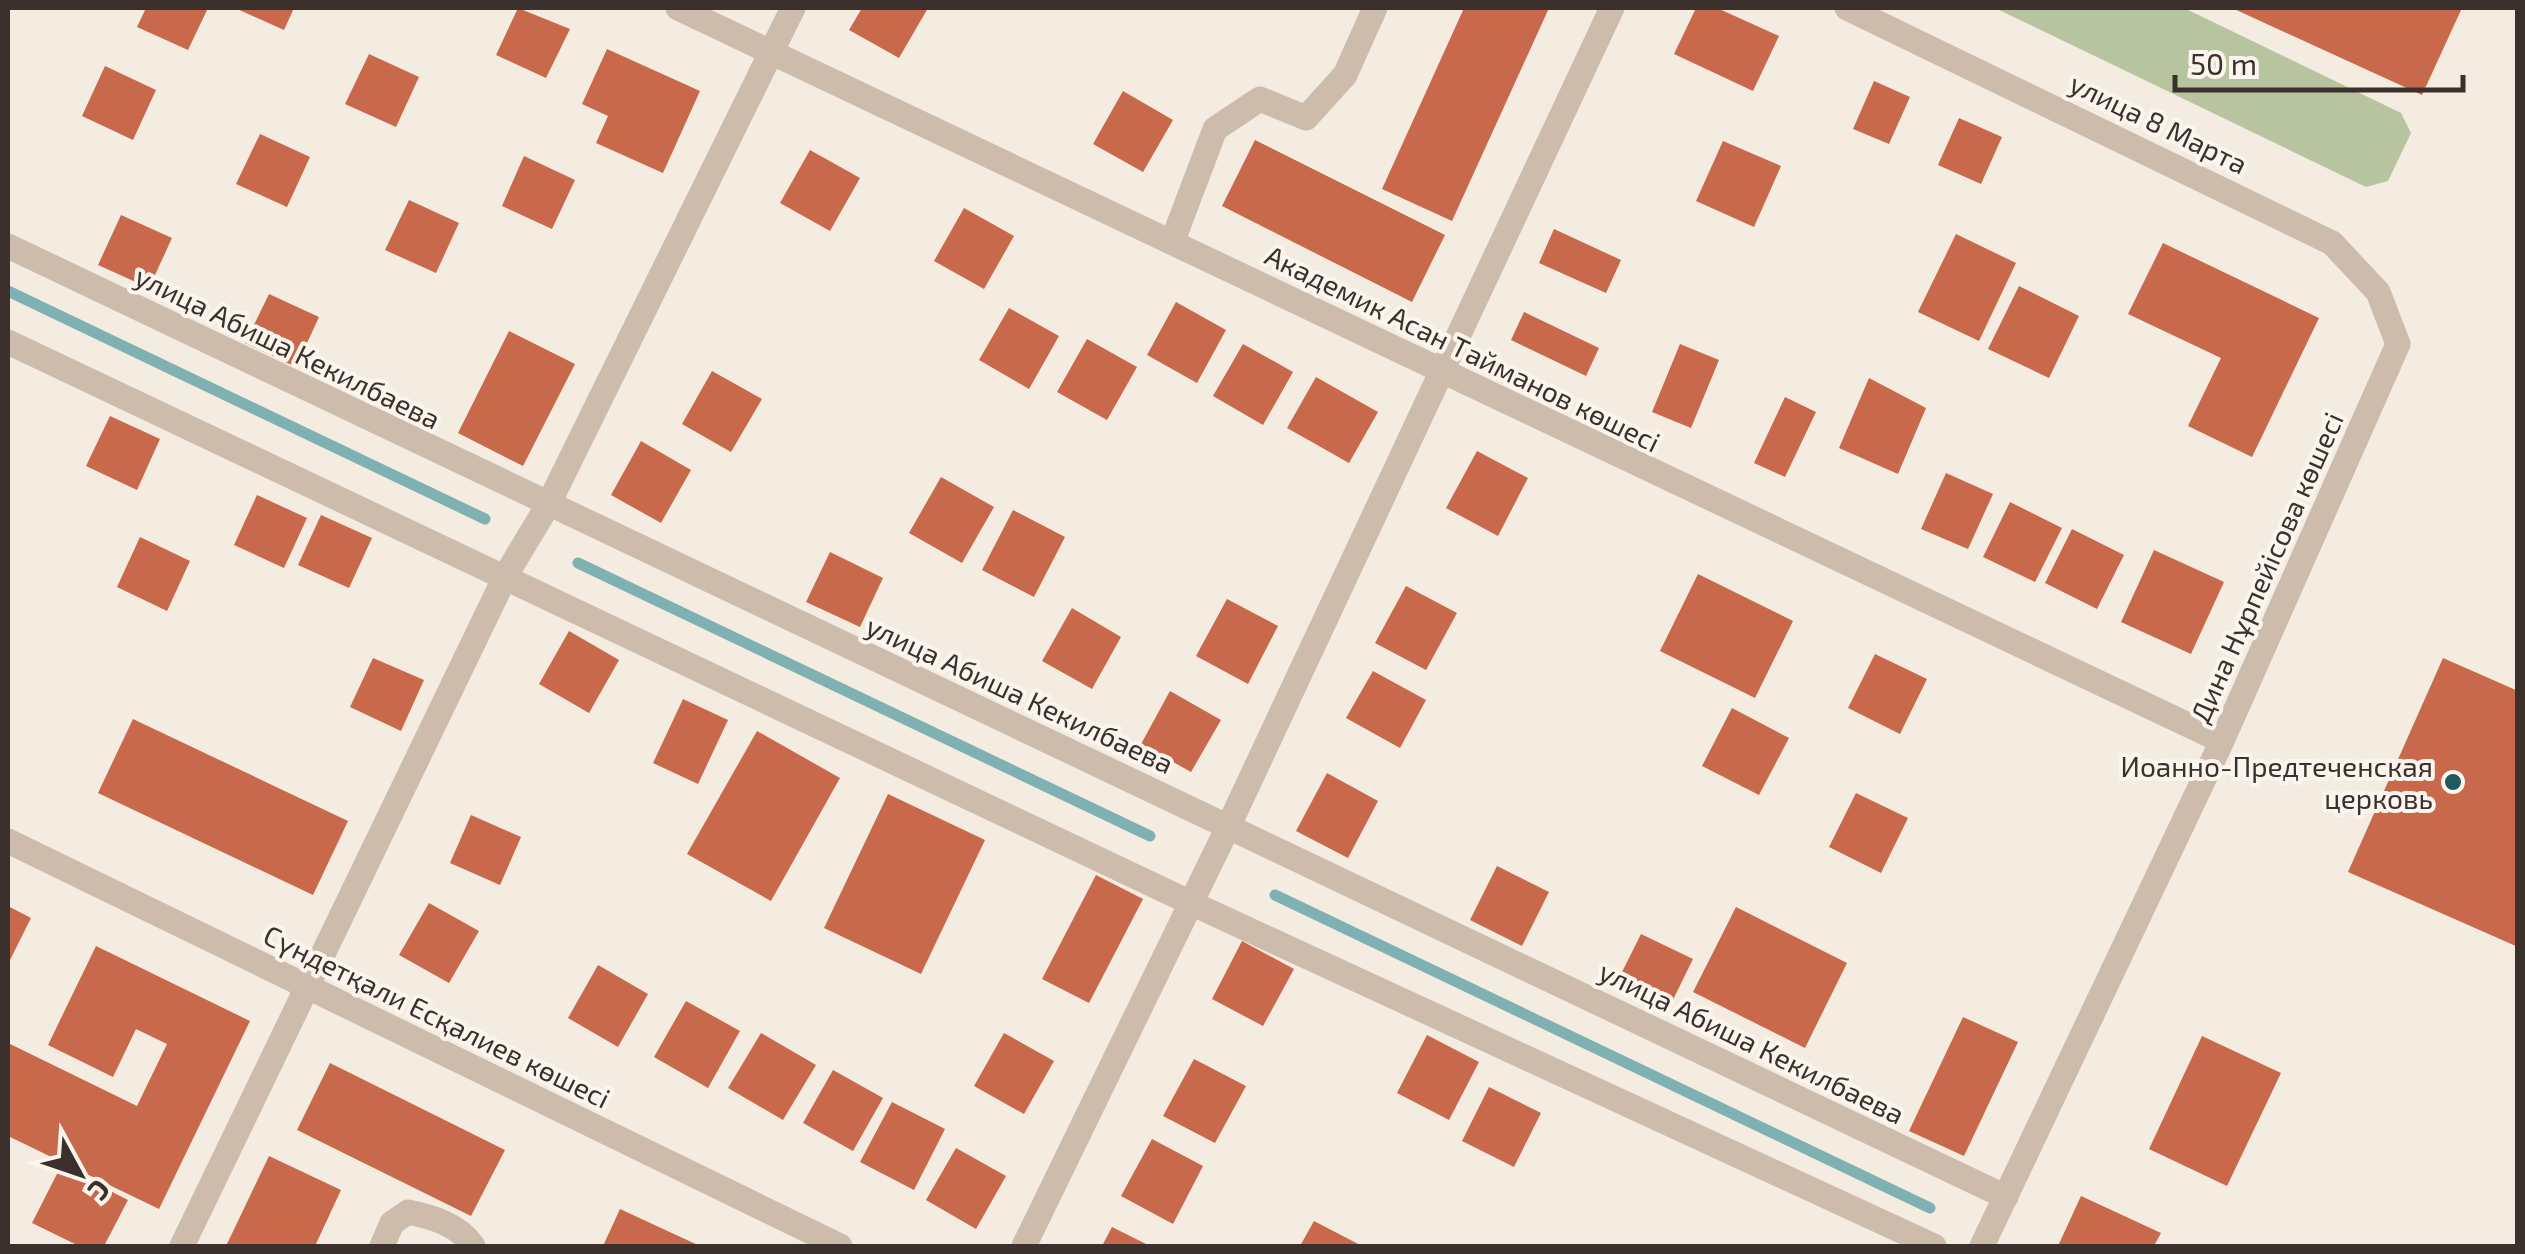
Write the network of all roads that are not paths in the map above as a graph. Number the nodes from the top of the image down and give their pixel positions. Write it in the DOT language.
graph roads {
  1 [pos="678,8"];
  2 [pos="793,8"];
  3 [pos="1376,8"];
  4 [pos="1612,8"];
  5 [pos="1847,8"];
  6 [pos="771,53"];
  7 [pos="1172,240"];
  8 [pos="8,246"];
  9 [pos="8,342"];
  10 [pos="2398,344"];
  11 [pos="1442,374"];
  12 [pos="548,505"];
  13 [pos="506,575"];
  14 [pos="2222,741"];
  15 [pos="1229,825"];
  16 [pos="8,841"];
  17 [pos="1192,903"];
  18 [pos="308,986"];
  19 [pos="2006,1197"];
  20 [pos="182,1246"];
  21 [pos="382,1246"];
  22 [pos="473,1246"];
  23 [pos="840,1246"];
  24 [pos="1024,1246"];
  25 [pos="1934,1246"];
  26 [pos="1982,1246"];
  1 -- 6 [label="street, Академик Асан Тайманов көшесі"];
  2 -- 6 [label="street"];
  3 -- 7 [label="street"];
  4 -- 11 [label="street"];
  5 -- 10 [label="street, улица 8 Марта"];
  6 -- 7 [label="street, Академик Асан Тайманов көшесі"];
  6 -- 12 [label="street"];
  7 -- 11 [label="street, Академик Асан Тайманов көшесі"];
  8 -- 12 [label="street, улица Абиша Кекилбаева"];
  9 -- 13 [label="street"];
  10 -- 14 [label="street, Дина Нұрпейісова көшесі"];
  11 -- 14 [label="street, Академик Асан Тайманов көшесі"];
  11 -- 15 [label="street"];
  12 -- 13 [label="street"];
  12 -- 15 [label="street, улица Абиша Кекилбаева"];
  13 -- 17 [label="street"];
  13 -- 18 [label="street"];
  14 -- 19 [label="street, Дина Нұрпейісова көшесі"];
  15 -- 17 [label="street"];
  15 -- 19 [label="street, улица Абиша Кекилбаева"];
  16 -- 18 [label="street, Сүндетқали Есқалиев көшесі"];
  17 -- 24 [label="street"];
  17 -- 25 [label="street"];
  18 -- 20 [label="street"];
  18 -- 23 [label="street, Сүндетқали Есқалиев көшесі"];
  19 -- 26 [label="street, Дина Нұрпейісова көшесі"];
  21 -- 22 [label="street"];
}
